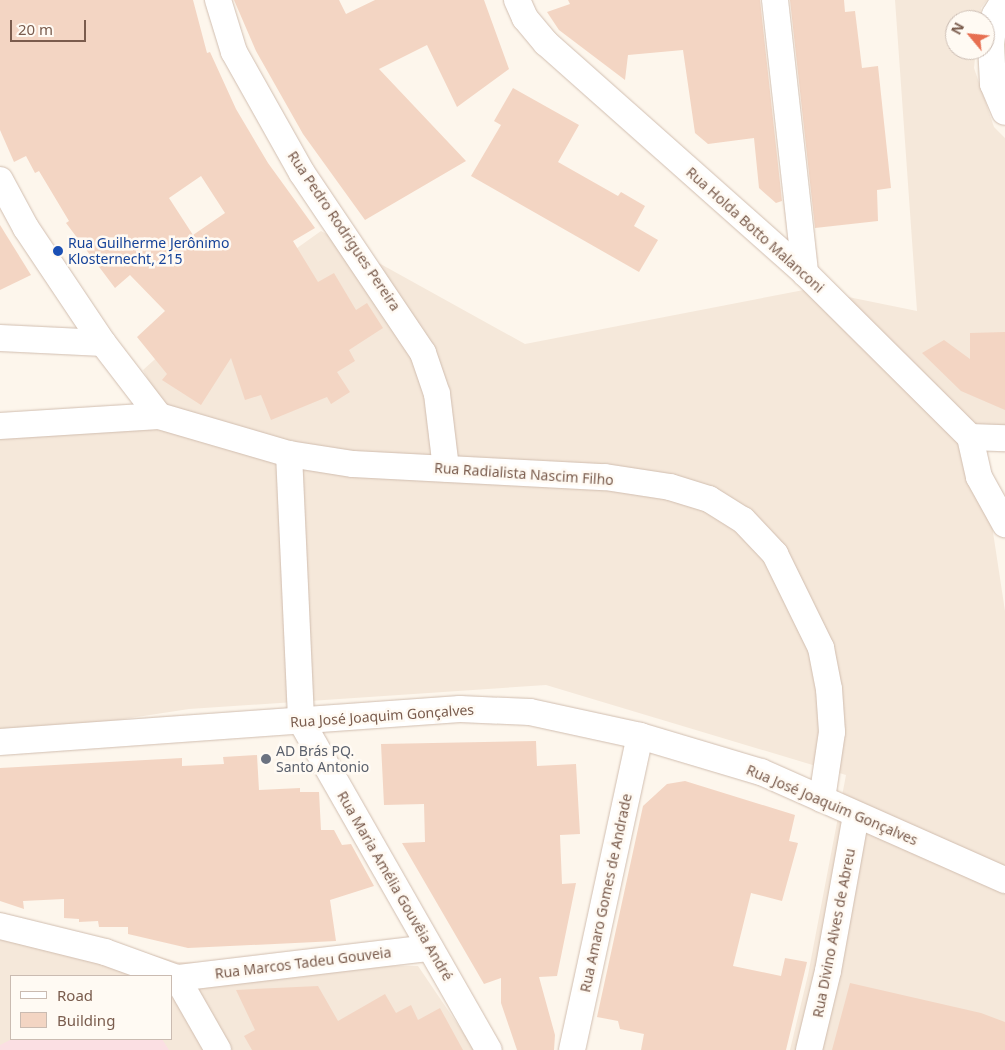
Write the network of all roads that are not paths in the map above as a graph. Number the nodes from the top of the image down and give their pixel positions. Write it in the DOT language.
graph roads {
  1 [pos="218,0"];
  2 [pos="517,0"];
  3 [pos="774,0"];
  4 [pos="1004,0"];
  5 [pos="1005,112"];
  6 [pos="0,180"];
  7 [pos="805,273"];
  8 [pos="0,338"];
  9 [pos="103,344"];
  10 [pos="159,416"];
  11 [pos="0,426"];
  12 [pos="970,437"];
  13 [pos="1005,438"];
  14 [pos="289,454"];
  15 [pos="446,468"];
  16 [pos="1005,524"];
  17 [pos="301,721"];
  18 [pos="640,736"];
  19 [pos="0,742"];
  20 [pos="822,799"];
  21 [pos="856,815"];
  22 [pos="1005,880"];
  23 [pos="0,926"];
  24 [pos="429,948"];
  25 [pos="169,975"];
  26 [pos="172,976"];
  27 [pos="177,978"];
  28 [pos="218,1050"];
  29 [pos="489,1050"];
  30 [pos="572,1050"];
  31 [pos="810,1050"];
  1 -- 15 [label="street, Rua Pedro Rodrigues Pereira"];
  2 -- 7 [label="street, Rua Holda Botto Malanconi"];
  3 -- 7 [label="street"];
  4 -- 5 [label="street"];
  6 -- 9 [label="street"];
  7 -- 12 [label="street, Rua Holda Botto Malanconi"];
  8 -- 9 [label="street"];
  9 -- 10 [label="street"];
  10 -- 11 [label="street, Rua Radialista Nascim Filho"];
  10 -- 14 [label="street, Rua Radialista Nascim Filho"];
  12 -- 13 [label="street"];
  12 -- 16 [label="street"];
  14 -- 15 [label="street, Rua Radialista Nascim Filho"];
  14 -- 17 [label="street"];
  15 -- 20 [label="street, Rua Radialista Nascim Filho"];
  17 -- 18 [label="street, Rua José Joaquim Gonçalves"];
  17 -- 19 [label="street, Rua José Joaquim Gonçalves"];
  17 -- 24 [label="street, Rua Maria Amélia Gouvêia André"];
  18 -- 20 [label="street, Rua José Joaquim Gonçalves"];
  18 -- 30 [label="street, Rua Amaro Gomes de Andrade"];
  20 -- 21 [label="street, Rua José Joaquim Gonçalves"];
  21 -- 22 [label="street, Rua José Joaquim Gonçalves"];
  21 -- 31 [label="street, Rua Divino Alves de Abreu"];
  23 -- 25 [label="street"];
  24 -- 27 [label="street, Rua Marcos Tadeu Gouveia"];
  24 -- 29 [label="street, Rua Maria Amélia Gouvêia André"];
  26 -- 27 [label="street"];
  27 -- 28 [label="street"];
}
